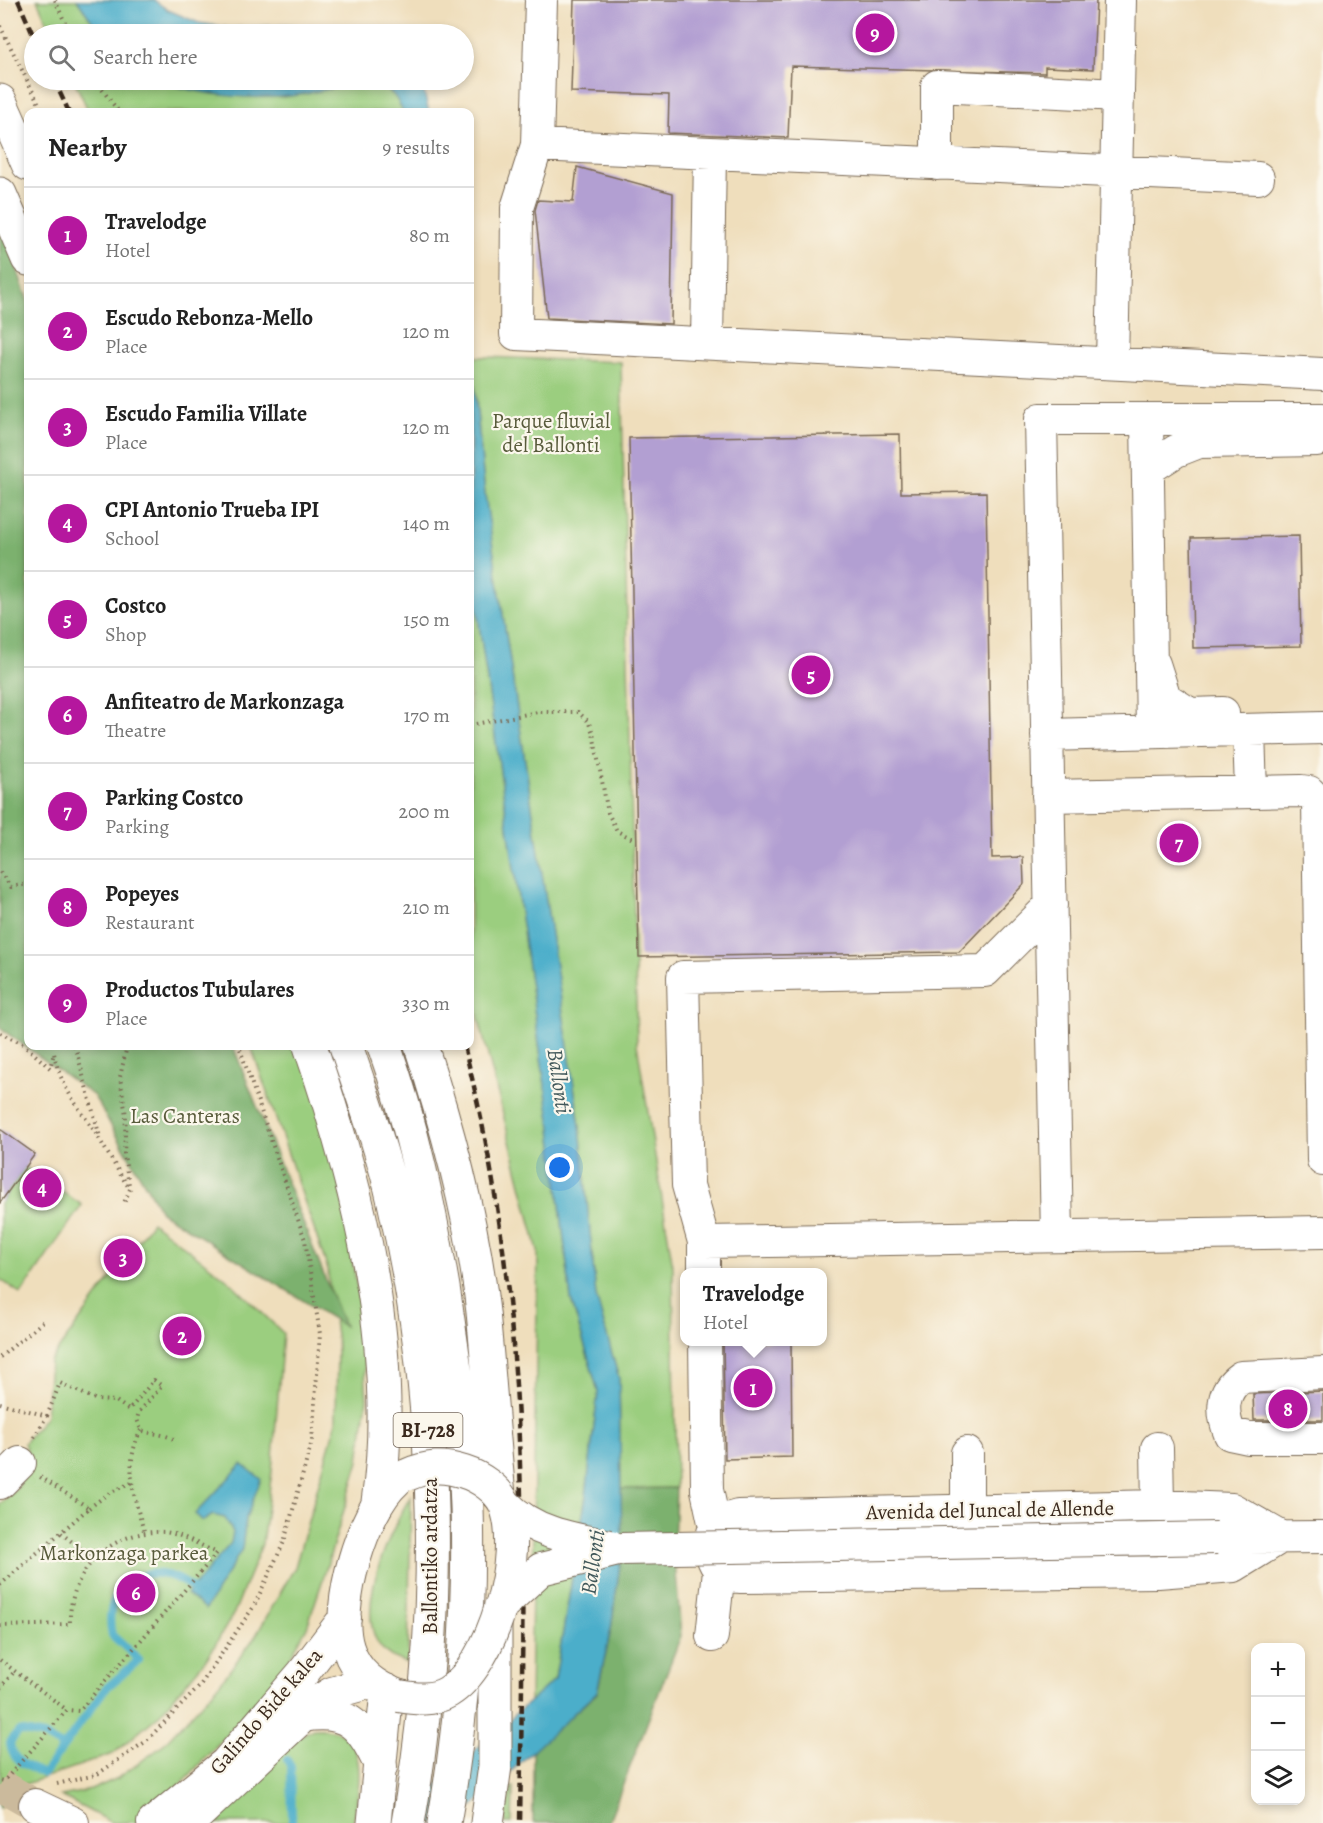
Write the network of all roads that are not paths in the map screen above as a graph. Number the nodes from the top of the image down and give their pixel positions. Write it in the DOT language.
graph roads {
  1 [pos="541,0"];
  2 [pos="1120,0"];
  3 [pos="1118,95"];
  4 [pos="0,101"];
  5 [pos="537,145"];
  6 [pos="710,154"];
  7 [pos="24,155"];
  8 [pos="937,164"];
  9 [pos="1116,172"];
  10 [pos="1258,178"];
  11 [pos="0,194"];
  12 [pos="24,250"];
  13 [pos="707,343"];
  14 [pos="1112,362"];
  15 [pos="1323,374"];
  16 [pos="1147,419"];
  17 [pos="1323,419"];
  18 [pos="1323,440"];
  19 [pos="1148,469"];
  20 [pos="1151,655"];
  21 [pos="1312,729"];
  22 [pos="1152,731"];
  23 [pos="1249,731"];
  24 [pos="1047,735"];
  25 [pos="1251,792"];
  26 [pos="1048,796"];
  27 [pos="1051,905"];
  28 [pos="311,1050"];
  29 [pos="346,1050"];
  30 [pos="385,1050"];
  31 [pos="422,1050"];
  32 [pos="1323,1160"];
  33 [pos="1323,1232"];
  34 [pos="1057,1236"];
  35 [pos="704,1257"];
  36 [pos="705,1346"];
  37 [pos="1323,1373"];
  38 [pos="1323,1438"];
  39 [pos="1158,1448"];
  40 [pos="967,1453"];
  41 [pos="502,1499"];
  42 [pos="378,1502"];
  43 [pos="1158,1506"];
  44 [pos="967,1510"];
  45 [pos="715,1527"];
  46 [pos="1281,1537"];
  47 [pos="1323,1537"];
  48 [pos="622,1549"];
  49 [pos="719,1570"];
  50 [pos="497,1613"];
  51 [pos="345,1618"];
  52 [pos="712,1636"];
  53 [pos="386,1690"];
  54 [pos="303,1716"];
  55 [pos="226,1763"];
  56 [pos="381,1767"];
  57 [pos="44,1795"];
  58 [pos="376,1812"];
  59 [pos="73,1823"];
  60 [pos="153,1823"];
  61 [pos="170,1823"];
  62 [pos="189,1823"];
  63 [pos="408,1823"];
  64 [pos="444,1823"];
  65 [pos="487,1823"];
  1 -- 5 [label="street"];
  2 -- 3 [label="street"];
  3 -- 8 [label="street"];
  3 -- 9 [label="street"];
  4 -- 7 [label="main road"];
  5 -- 6 [label="street"];
  5 -- 13 [label="street"];
  6 -- 8 [label="street"];
  6 -- 13 [label="street"];
  8 -- 9 [label="street"];
  9 -- 10 [label="street"];
  9 -- 14 [label="street"];
  11 -- 12 [label="main road"];
  13 -- 14 [label="street"];
  14 -- 15 [label="street"];
  16 -- 17 [label="street"];
  16 -- 19 [label="street"];
  16 -- 24 [label="street"];
  18 -- 19 [label="street"];
  19 -- 20 [label="street"];
  20 -- 21 [label="street"];
  20 -- 22 [label="street"];
  21 -- 23 [label="street"];
  22 -- 23 [label="street"];
  22 -- 24 [label="street"];
  23 -- 25 [label="street"];
  24 -- 26 [label="street"];
  25 -- 26 [label="street"];
  25 -- 32 [label="street"];
  26 -- 27 [label="street"];
  27 -- 34 [label="street"];
  27 -- 35 [label="street"];
  28 -- 42 [label="main road"];
  29 -- 63 [label="main road, Ballontiko ardatza / BI-728"];
  30 -- 64 [label="main road, Ballontiko ardatza / BI-728"];
  31 -- 41 [label="main road"];
  33 -- 34 [label="street"];
  34 -- 35 [label="street"];
  36 -- 45 [label="street"];
  37 -- 38 [label="street"];
  39 -- 43 [label="street"];
  40 -- 44 [label="street"];
  41 -- 42 [label="street, bridge"];
  41 -- 48 [label="street, bridge"];
  41 -- 50 [label="street, bridge"];
  42 -- 51 [label="street"];
  43 -- 44 [label="street, Avenida del Juncal de Allende"];
  43 -- 46 [label="street, Avenida del Juncal de Allende"];
  44 -- 45 [label="street, Avenida del Juncal de Allende"];
  45 -- 49 [label="street"];
  46 -- 47 [label="street, Avenida del Juncal de Allende"];
  46 -- 48 [label="street, Avenida del Juncal de Allende, bridge"];
  46 -- 49 [label="street"];
  48 -- 50 [label="street, bridge"];
  49 -- 52 [label="street"];
  50 -- 53 [label="street, bridge"];
  50 -- 65 [label="main road, bridge"];
  51 -- 53 [label="street"];
  51 -- 55 [label="street, Galindo Bide kalea"];
  53 -- 54 [label="street, Galindo Bide kalea"];
  53 -- 56 [label="main road"];
  54 -- 56 [label="street"];
  54 -- 62 [label="street, Galindo Bide kalea"];
  55 -- 60 [label="street, Galindo Bide kalea"];
  55 -- 61 [label="street"];
  56 -- 58 [label="main road"];
  57 -- 59 [label="street"];
}
